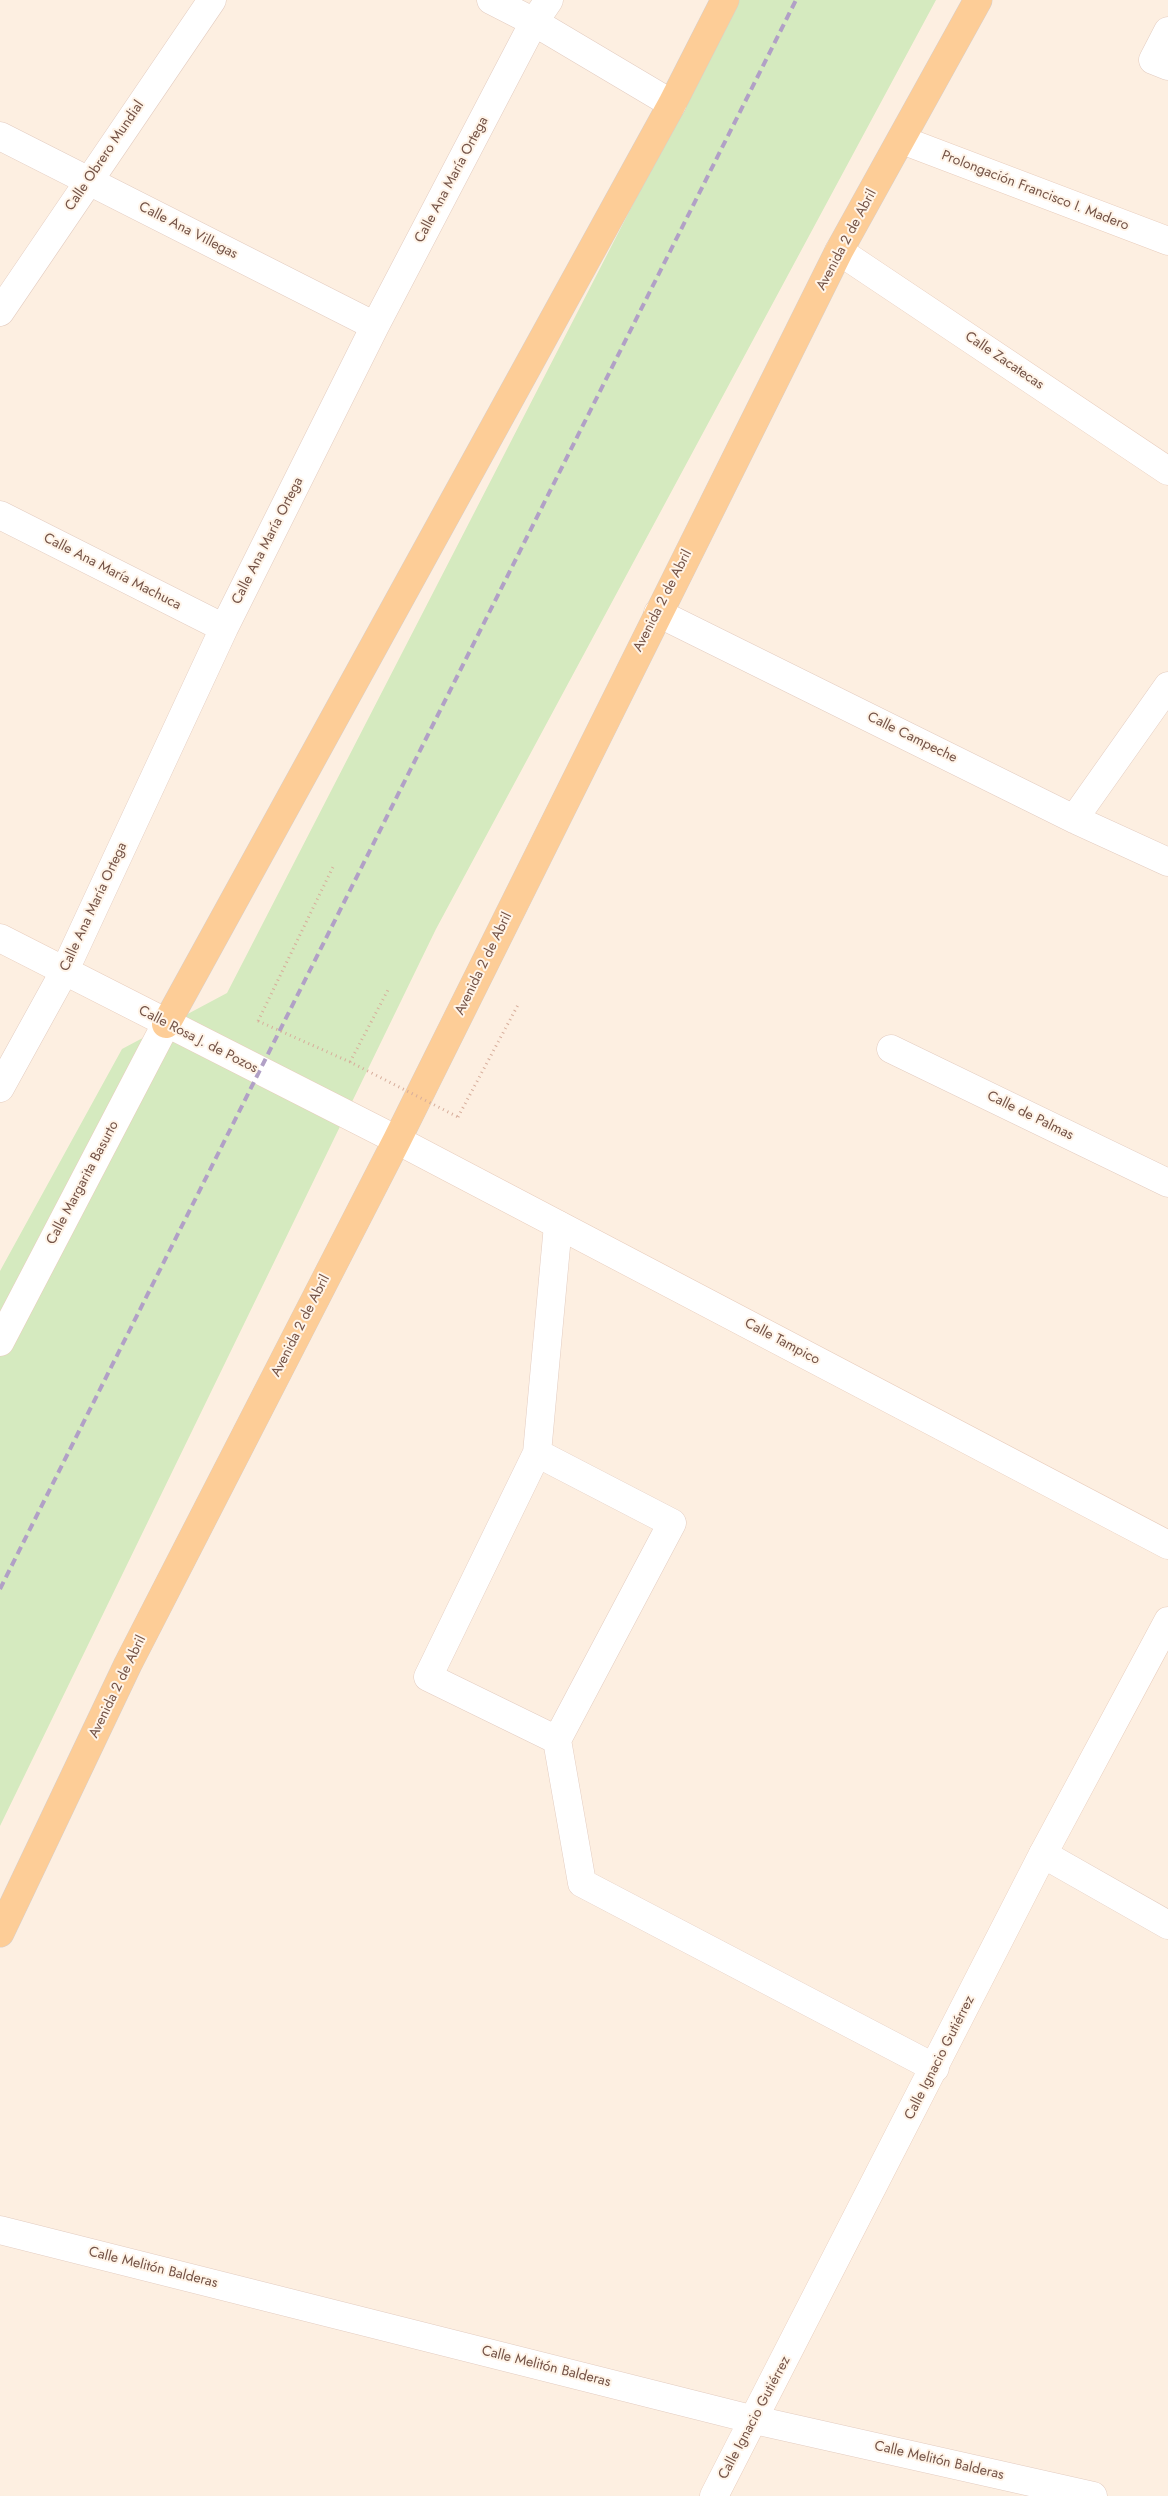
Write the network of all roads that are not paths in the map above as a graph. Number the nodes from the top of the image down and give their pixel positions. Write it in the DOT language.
graph roads {
  1 [pos="212,0"];
  2 [pos="491,0"];
  3 [pos="725,0"];
  4 [pos="978,0"];
  5 [pos="542,11"];
  6 [pos="1168,31"];
  7 [pos="1160,63"];
  8 [pos="672,104"];
  9 [pos="0,136"];
  10 [pos="902,140"];
  11 [pos="88,180"];
  12 [pos="1168,241"];
  13 [pos="839,251"];
  14 [pos="0,312"];
  15 [pos="375,326"];
  16 [pos="1168,471"];
  17 [pos="0,515"];
  18 [pos="658,613"];
  19 [pos="224,628"];
  20 [pos="1168,686"];
  21 [pos="1074,819"];
  22 [pos="1168,862"];
  23 [pos="0,938"];
  24 [pos="64,972"];
  25 [pos="166,1024"];
  26 [pos="891,1048"];
  27 [pos="0,1088"];
  28 [pos="397,1140"];
  29 [pos="1168,1183"];
  30 [pos="558,1224"];
  31 [pos="0,1342"];
  32 [pos="537,1453"];
  33 [pos="1168,1545"];
  34 [pos="1168,1621"];
  35 [pos="557,1740"];
  36 [pos="1043,1854"];
  37 [pos="1168,1925"];
  38 [pos="0,1933"];
  39 [pos="935,2068"];
  40 [pos="0,2230"];
  41 [pos="755,2420"];
  42 [pos="714,2496"];
  43 [pos="1093,2496"];
  1 -- 11 [label="street, Calle Obrero Mundial"];
  2 -- 5 [label="street"];
  3 -- 8 [label="main road"];
  4 -- 10 [label="main road, Avenida 2 de Abril"];
  5 -- 8 [label="street"];
  5 -- 15 [label="street, Calle Ana María Ortega"];
  6 -- 7 [label="street"];
  8 -- 25 [label="main road"];
  9 -- 11 [label="street, Calle Ana Villegas"];
  10 -- 12 [label="street, Prolongación Francisco I. Madero"];
  10 -- 13 [label="main road, Avenida 2 de Abril"];
  11 -- 14 [label="street, Calle Obrero Mundial"];
  11 -- 15 [label="street, Calle Ana Villegas"];
  13 -- 16 [label="street, Calle Zacatecas"];
  13 -- 18 [label="main road, Avenida 2 de Abril"];
  15 -- 19 [label="street, Calle Ana María Ortega"];
  17 -- 19 [label="street, Calle Ana María Machuca"];
  18 -- 21 [label="street, Calle Campeche"];
  18 -- 28 [label="main road, Avenida 2 de Abril"];
  19 -- 24 [label="street, Calle Ana María Ortega"];
  20 -- 21 [label="street"];
  21 -- 22 [label="street, Calle Campeche"];
  23 -- 24 [label="street, Calle Rosa J. de Pozos"];
  24 -- 25 [label="street, Calle Rosa J. de Pozos"];
  24 -- 27 [label="street, Calle Ana María Ortega"];
  25 -- 28 [label="street, Calle Rosa J. de Pozos"];
  25 -- 31 [label="street, Calle Margarita Basurto"];
  26 -- 29 [label="street, Calle de Palmas"];
  28 -- 30 [label="street, Calle Tampico"];
  28 -- 38 [label="main road, Avenida 2 de Abril"];
  30 -- 32 [label="street"];
  30 -- 33 [label="street, Calle Tampico"];
  32 -- 35 [label="street"];
  32 -- 35 [label="street"];
  34 -- 36 [label="street, Calle Ignacio Gutiérrez"];
  35 -- 39 [label="street"];
  36 -- 37 [label="street"];
  36 -- 39 [label="street, Calle Ignacio Gutiérrez"];
  39 -- 41 [label="street, Calle Ignacio Gutiérrez"];
  40 -- 41 [label="street, Calle Melitón Balderas"];
  41 -- 42 [label="street, Calle Ignacio Gutiérrez"];
  41 -- 43 [label="street, Calle Melitón Balderas"];
}
